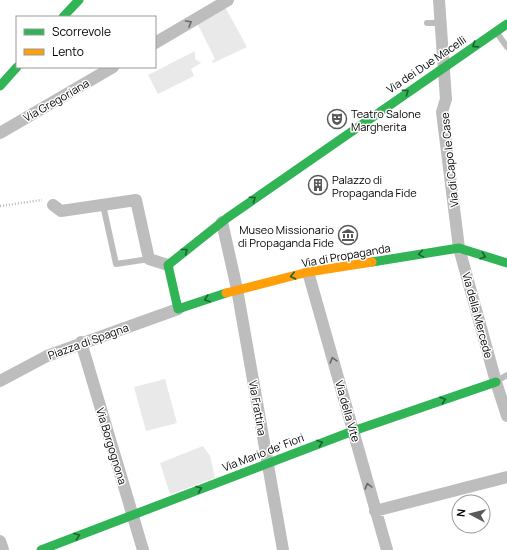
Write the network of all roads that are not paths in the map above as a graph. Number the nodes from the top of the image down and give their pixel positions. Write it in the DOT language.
graph roads {
  1 [pos="79,0"];
  2 [pos="228,0"];
  3 [pos="439,0"];
  4 [pos="64,16"];
  5 [pos="441,22"];
  6 [pos="427,23"];
  7 [pos="507,24"];
  8 [pos="496,32"];
  9 [pos="156,42"];
  10 [pos="507,47"];
  11 [pos="444,66"];
  12 [pos="16,68"];
  13 [pos="111,68"];
  14 [pos="0,86"];
  15 [pos="0,133"];
  16 [pos="53,205"];
  17 [pos="104,205"];
  18 [pos="222,222"];
  19 [pos="459,248"];
  20 [pos="149,259"];
  21 [pos="507,263"];
  22 [pos="168,265"];
  23 [pos="308,272"];
  24 [pos="237,289"];
  25 [pos="178,309"];
  26 [pos="81,342"];
  27 [pos="507,375"];
  28 [pos="0,381"];
  29 [pos="496,382"];
  30 [pos="507,416"];
  31 [pos="353,431"];
  32 [pos="268,462"];
  33 [pos="507,477"];
  34 [pos="375,511"];
  35 [pos="133,514"];
  36 [pos="0,541"];
  37 [pos="3,550"];
  38 [pos="41,550"];
  39 [pos="143,550"];
  40 [pos="284,550"];
  41 [pos="387,550"];
  1 -- 4 [label="street"];
  9 -- 2 [label="street, one-way"];
  3 -- 5 [label="street, Via di Capo le Case"];
  5 -- 6 [label="lane"];
  5 -- 11 [label="street, Via di Capo le Case"];
  7 -- 8 [label="street, Via dei Due Macelli"];
  8 -- 10 [label="lane"];
  8 -- 11 [label="street, Via dei Due Macelli, one-way"];
  18 -- 11 [label="street, Via dei Due Macelli, one-way"];
  11 -- 19 [label="street, Via di Capo le Case"];
  12 -- 14 [label="street"];
  13 -- 15 [label="street, Via Gregoriana"];
  16 -- 17 [label="street"];
  17 -- 20 [label="street"];
  17 -- 20 [label="lane"];
  22 -- 18 [label="street, one-way"];
  18 -- 24 [label="street"];
  19 -- 21 [label="street, one-way"];
  19 -- 23 [label="street, Via di Propaganda, one-way"];
  19 -- 29 [label="street, Via della Mercede"];
  20 -- 22 [label="street"];
  22 -- 25 [label="street"];
  23 -- 24 [label="street, Via di Propaganda, one-way"];
  31 -- 23 [label="street, Via della Vite, one-way"];
  24 -- 25 [label="street, Piazza di Spagna, one-way"];
  24 -- 32 [label="street, Via Frattina"];
  25 -- 26 [label="street, Piazza di Spagna"];
  26 -- 28 [label="street, Piazza di Spagna"];
  26 -- 35 [label="street, Via Borgognona"];
  27 -- 29 [label="lane"];
  29 -- 30 [label="street, Via della Mercede"];
  31 -- 29 [label="street, Via Mario de' Fiori, one-way"];
  32 -- 31 [label="street, Via Mario de' Fiori, one-way"];
  34 -- 31 [label="street, Via della Vite, one-way"];
  35 -- 32 [label="street, Via Mario de' Fiori, one-way"];
  32 -- 40 [label="street, Via Frattina"];
  33 -- 34 [label="street"];
  34 -- 41 [label="street, Via della Vite"];
  38 -- 35 [label="street, Via Mario de' Fiori, one-way"];
  35 -- 39 [label="street, Via Borgognona"];
  36 -- 37 [label="street"];
}
